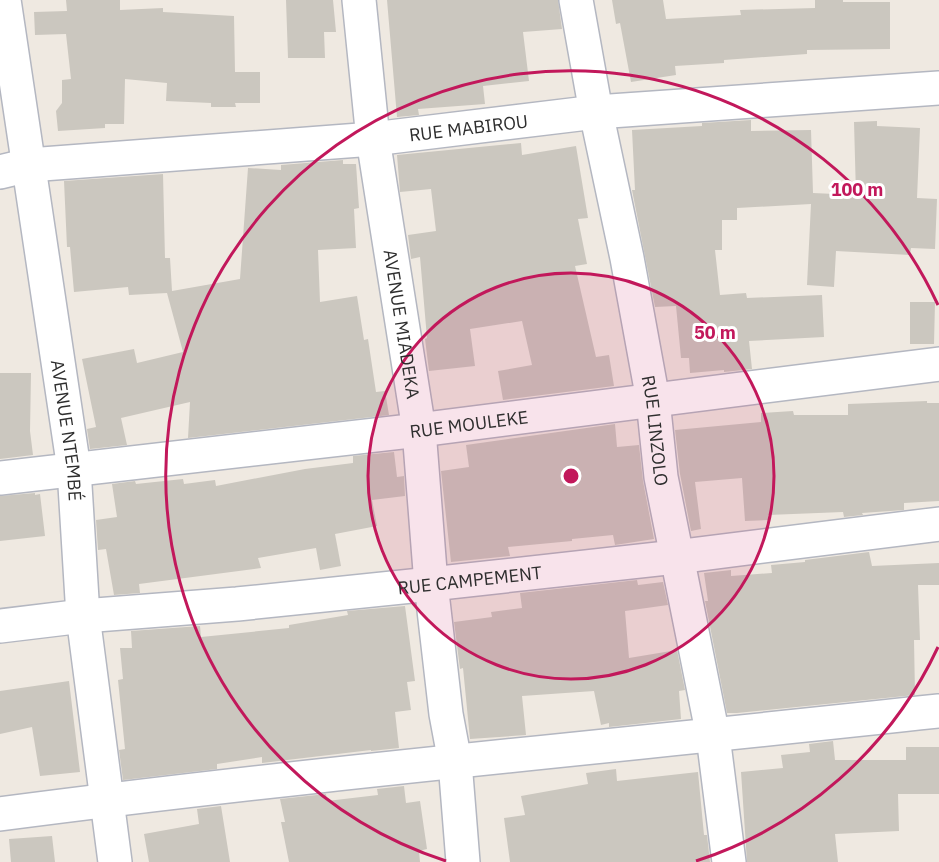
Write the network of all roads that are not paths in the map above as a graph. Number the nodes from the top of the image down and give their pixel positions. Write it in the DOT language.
graph roads {
  1 [pos="4,0"];
  2 [pos="358,0"];
  3 [pos="576,0"];
  4 [pos="939,88"];
  5 [pos="596,112"];
  6 [pos="373,139"];
  7 [pos="15,169"];
  8 [pos="939,364"];
  9 [pos="653,400"];
  10 [pos="419,430"];
  11 [pos="74,469"];
  12 [pos="0,478"];
  13 [pos="939,524"];
  14 [pos="676,557"];
  15 [pos="431,584"];
  16 [pos="83,616"];
  17 [pos="0,626"];
  18 [pos="939,711"];
  19 [pos="713,736"];
  20 [pos="455,762"];
  21 [pos="108,800"];
  22 [pos="0,814"];
  23 [pos="115,862"];
  24 [pos="463,862"];
  25 [pos="729,862"];
  1 -- 7 [label="street, AVENUE NTEMBÉ"];
  2 -- 6 [label="street, AVENUE MIADEKA"];
  3 -- 5 [label="street, RUE LINZOLO"];
  4 -- 5 [label="street, RUE MABIROU"];
  5 -- 6 [label="street, RUE MABIROU"];
  5 -- 9 [label="street, RUE LINZOLO"];
  6 -- 7 [label="street, RUE MABIROU"];
  6 -- 10 [label="street, AVENUE MIADEKA"];
  7 -- 11 [label="street, AVENUE NTEMBÉ"];
  8 -- 9 [label="street, RUE MOULEKE"];
  9 -- 10 [label="street, RUE MOULEKE"];
  9 -- 14 [label="street, RUE LINZOLO"];
  10 -- 11 [label="street, RUE MOULEKE"];
  10 -- 15 [label="street, AVENUE MIADEKA"];
  11 -- 12 [label="street, RUE MOULEKE"];
  11 -- 16 [label="street, AVENUE NTEMBÉ"];
  13 -- 14 [label="street, RUE CAMPEMENT"];
  14 -- 15 [label="street, RUE CAMPEMENT"];
  14 -- 19 [label="street, RUE LINZOLO"];
  15 -- 16 [label="street, RUE CAMPEMENT"];
  15 -- 20 [label="street, AVENUE MIADEKA"];
  16 -- 17 [label="street, RUE CAMPEMENT"];
  16 -- 21 [label="street, AVENUE NTEMBÉ"];
  18 -- 19 [label="street"];
  19 -- 20 [label="street"];
  19 -- 25 [label="street, RUE LINZOLO"];
  20 -- 21 [label="street"];
  20 -- 24 [label="street, AVENUE MIADEKA"];
  21 -- 22 [label="street"];
  21 -- 23 [label="street, AVENUE NTEMBÉ"];
}
